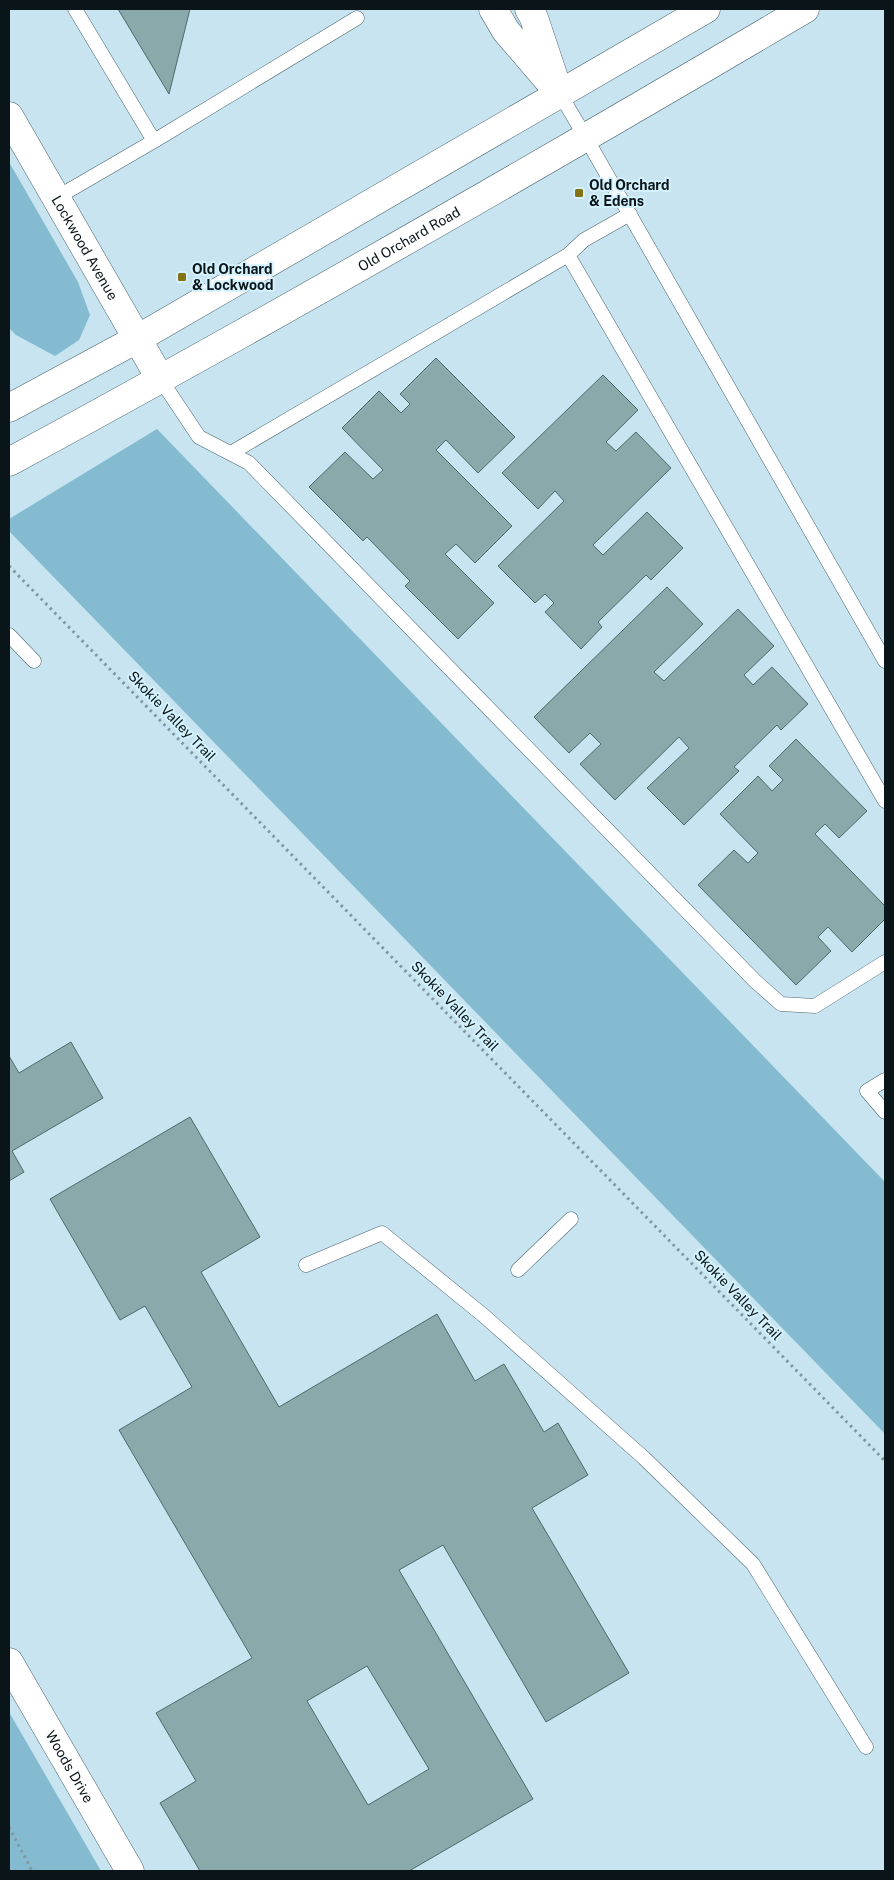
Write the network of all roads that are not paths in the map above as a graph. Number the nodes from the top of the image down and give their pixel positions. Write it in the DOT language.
graph roads {
  1 [pos="75,9"];
  2 [pos="493,9"];
  3 [pos="529,9"];
  4 [pos="706,9"];
  5 [pos="805,9"];
  6 [pos="357,18"];
  7 [pos="560,94"];
  8 [pos="9,116"];
  9 [pos="586,138"];
  10 [pos="154,141"];
  11 [pos="56,198"];
  12 [pos="630,214"];
  13 [pos="568,255"];
  14 [pos="137,339"];
  15 [pos="161,380"];
  16 [pos="9,408"];
  17 [pos="231,454"];
  18 [pos="9,462"];
  19 [pos="9,635"];
  20 [pos="34,661"];
  21 [pos="885,662"];
  22 [pos="885,801"];
  23 [pos="885,962"];
  24 [pos="885,1080"];
  25 [pos="885,1112"];
  26 [pos="571,1219"];
  27 [pos="306,1265"];
  28 [pos="518,1270"];
  29 [pos="9,1662"];
  30 [pos="866,1747"];
  31 [pos="130,1871"];
  1 -- 10 [label="lane"];
  2 -- 7 [label="main road"];
  3 -- 7 [label="main road"];
  4 -- 7 [label="main road"];
  5 -- 9 [label="main road, Old Orchard Road"];
  6 -- 10 [label="lane"];
  7 -- 9 [label="lane"];
  7 -- 14 [label="main road"];
  8 -- 11 [label="main road, Lockwood Avenue"];
  9 -- 12 [label="lane"];
  9 -- 15 [label="main road, Old Orchard Road"];
  10 -- 11 [label="lane"];
  11 -- 14 [label="main road, Lockwood Avenue"];
  12 -- 13 [label="lane"];
  12 -- 21 [label="lane"];
  13 -- 17 [label="lane"];
  13 -- 22 [label="lane"];
  14 -- 15 [label="main road, Lockwood Avenue"];
  14 -- 16 [label="main road"];
  15 -- 17 [label="lane"];
  15 -- 18 [label="main road, Old Orchard Road"];
  17 -- 23 [label="lane"];
  19 -- 20 [label="lane"];
  24 -- 25 [label="lane"];
  26 -- 28 [label="lane"];
  27 -- 30 [label="lane"];
  29 -- 31 [label="main road, Woods Drive"];
}
